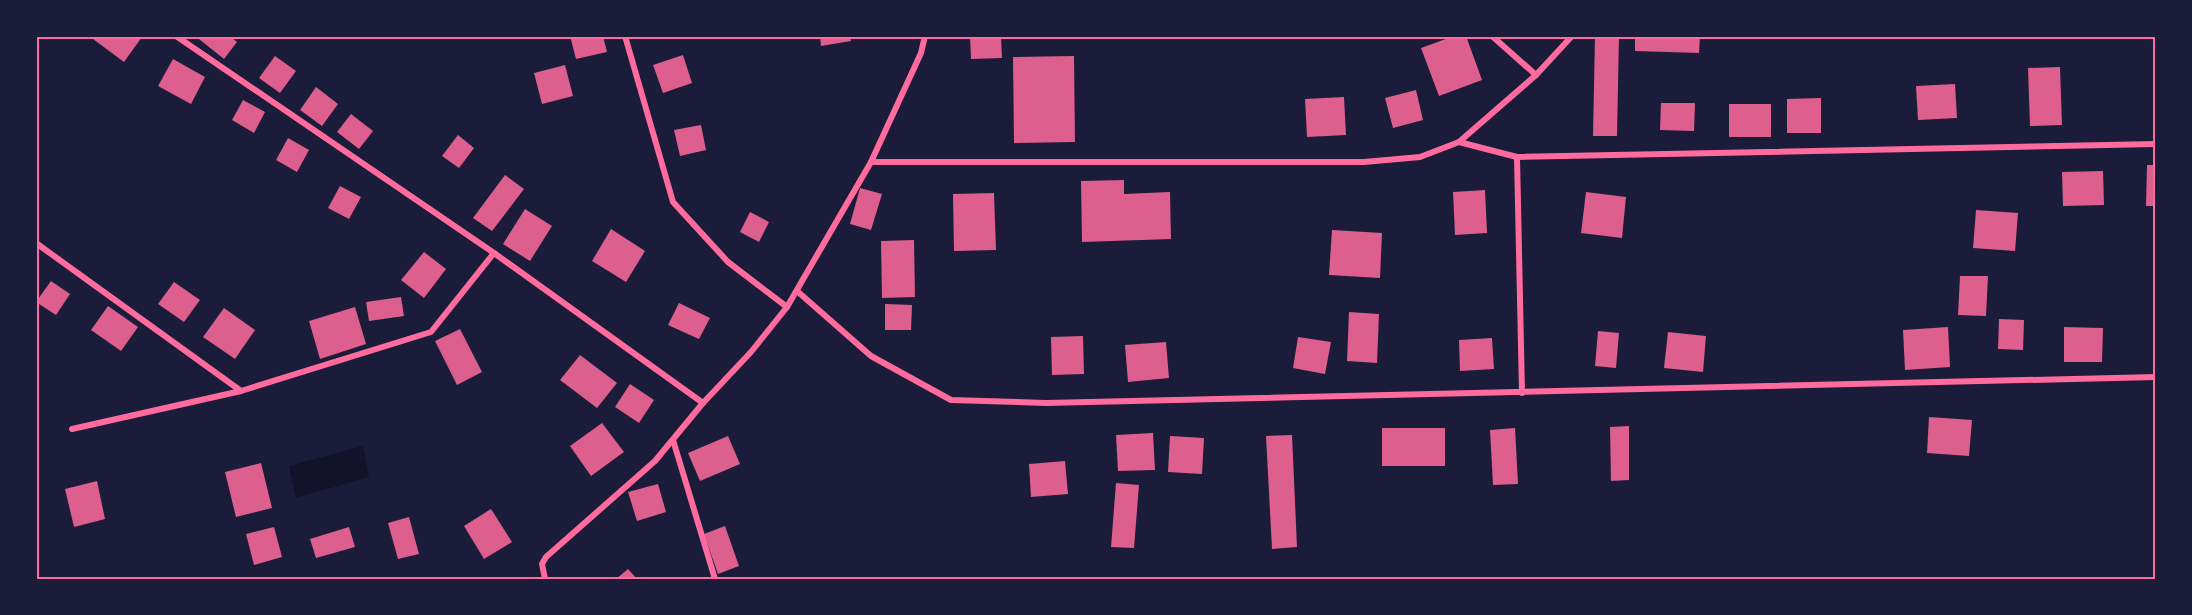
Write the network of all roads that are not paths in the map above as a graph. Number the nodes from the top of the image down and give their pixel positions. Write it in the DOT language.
graph roads {
  1 [pos="176,36"];
  2 [pos="625,36"];
  3 [pos="925,36"];
  4 [pos="1492,36"];
  5 [pos="1572,36"];
  6 [pos="1536,75"];
  7 [pos="1459,142"];
  8 [pos="2156,144"];
  9 [pos="1517,157"];
  10 [pos="871,162"];
  11 [pos="36,243"];
  12 [pos="494,254"];
  13 [pos="797,291"];
  14 [pos="787,307"];
  15 [pos="2156,377"];
  16 [pos="241,391"];
  17 [pos="1521,393"];
  18 [pos="703,403"];
  19 [pos="72,429"];
  20 [pos="673,440"];
  21 [pos="545,579"];
  22 [pos="715,579"];
  1 -- 12 [label="street"];
  2 -- 14 [label="street"];
  3 -- 10 [label="street"];
  4 -- 6 [label="street"];
  5 -- 6 [label="street"];
  6 -- 7 [label="street"];
  7 -- 9 [label="street"];
  7 -- 10 [label="street"];
  8 -- 9 [label="street"];
  9 -- 17 [label="street"];
  10 -- 13 [label="street"];
  11 -- 16 [label="street"];
  12 -- 16 [label="street"];
  12 -- 18 [label="street"];
  13 -- 14 [label="street"];
  13 -- 17 [label="street"];
  14 -- 18 [label="street"];
  15 -- 17 [label="street"];
  16 -- 19 [label="street"];
  18 -- 20 [label="street"];
  20 -- 21 [label="street"];
  20 -- 22 [label="street"];
}
